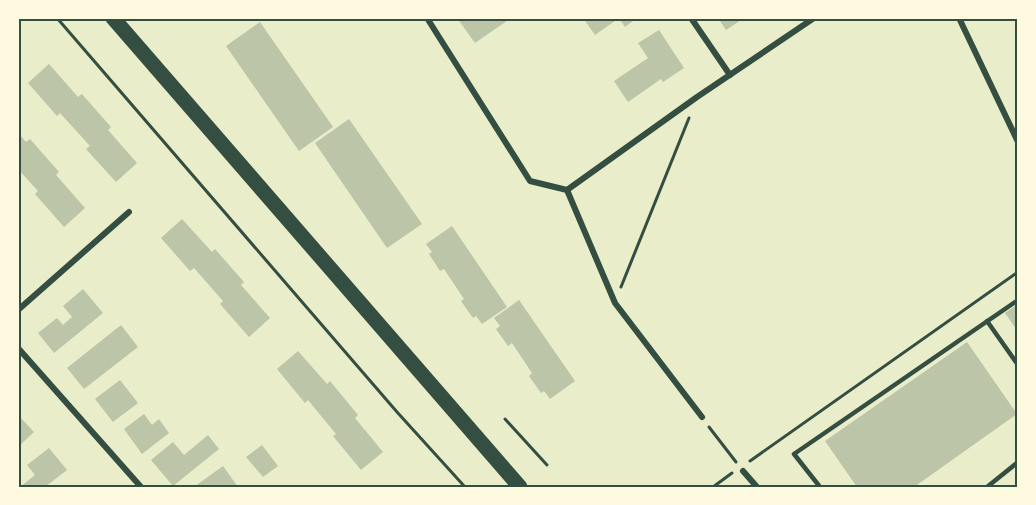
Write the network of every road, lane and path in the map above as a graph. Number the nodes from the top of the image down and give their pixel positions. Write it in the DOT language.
graph roads {
  1 [pos="57,18"];
  2 [pos="113,18"];
  3 [pos="427,18"];
  4 [pos="691,18"];
  5 [pos="814,18"];
  6 [pos="959,18"];
  7 [pos="730,75"];
  8 [pos="697,97"];
  9 [pos="1018,142"];
  10 [pos="567,190"];
  11 [pos="129,212"];
  12 [pos="1018,272"];
  13 [pos="1018,300"];
  14 [pos="615,303"];
  15 [pos="18,310"];
  16 [pos="987,321"];
  17 [pos="18,348"];
  18 [pos="1018,364"];
  19 [pos="702,417"];
  20 [pos="505,419"];
  21 [pos="1018,462"];
  22 [pos="547,465"];
  23 [pos="742,469"];
  24 [pos="141,487"];
  25 [pos="465,487"];
  26 [pos="520,487"];
  27 [pos="713,487"];
  28 [pos="757,487"];
  29 [pos="820,487"];
  30 [pos="987,487"];
  1 -- 25 [label="path"];
  2 -- 26 [label="main road"];
  3 -- 10 [label="street"];
  4 -- 7 [label="street"];
  5 -- 7 [label="street"];
  6 -- 9 [label="street"];
  7 -- 8 [label="street"];
  8 -- 10 [label="street"];
  8 -- 14 [label="path"];
  10 -- 14 [label="street"];
  11 -- 15 [label="street"];
  12 -- 23 [label="path"];
  13 -- 16 [label="lane"];
  14 -- 19 [label="street"];
  16 -- 18 [label="lane"];
  16 -- 29 [label="lane"];
  17 -- 24 [label="street"];
  19 -- 23 [label="path"];
  20 -- 22 [label="path"];
  21 -- 30 [label="lane"];
  23 -- 27 [label="path"];
  23 -- 28 [label="street"];
}
